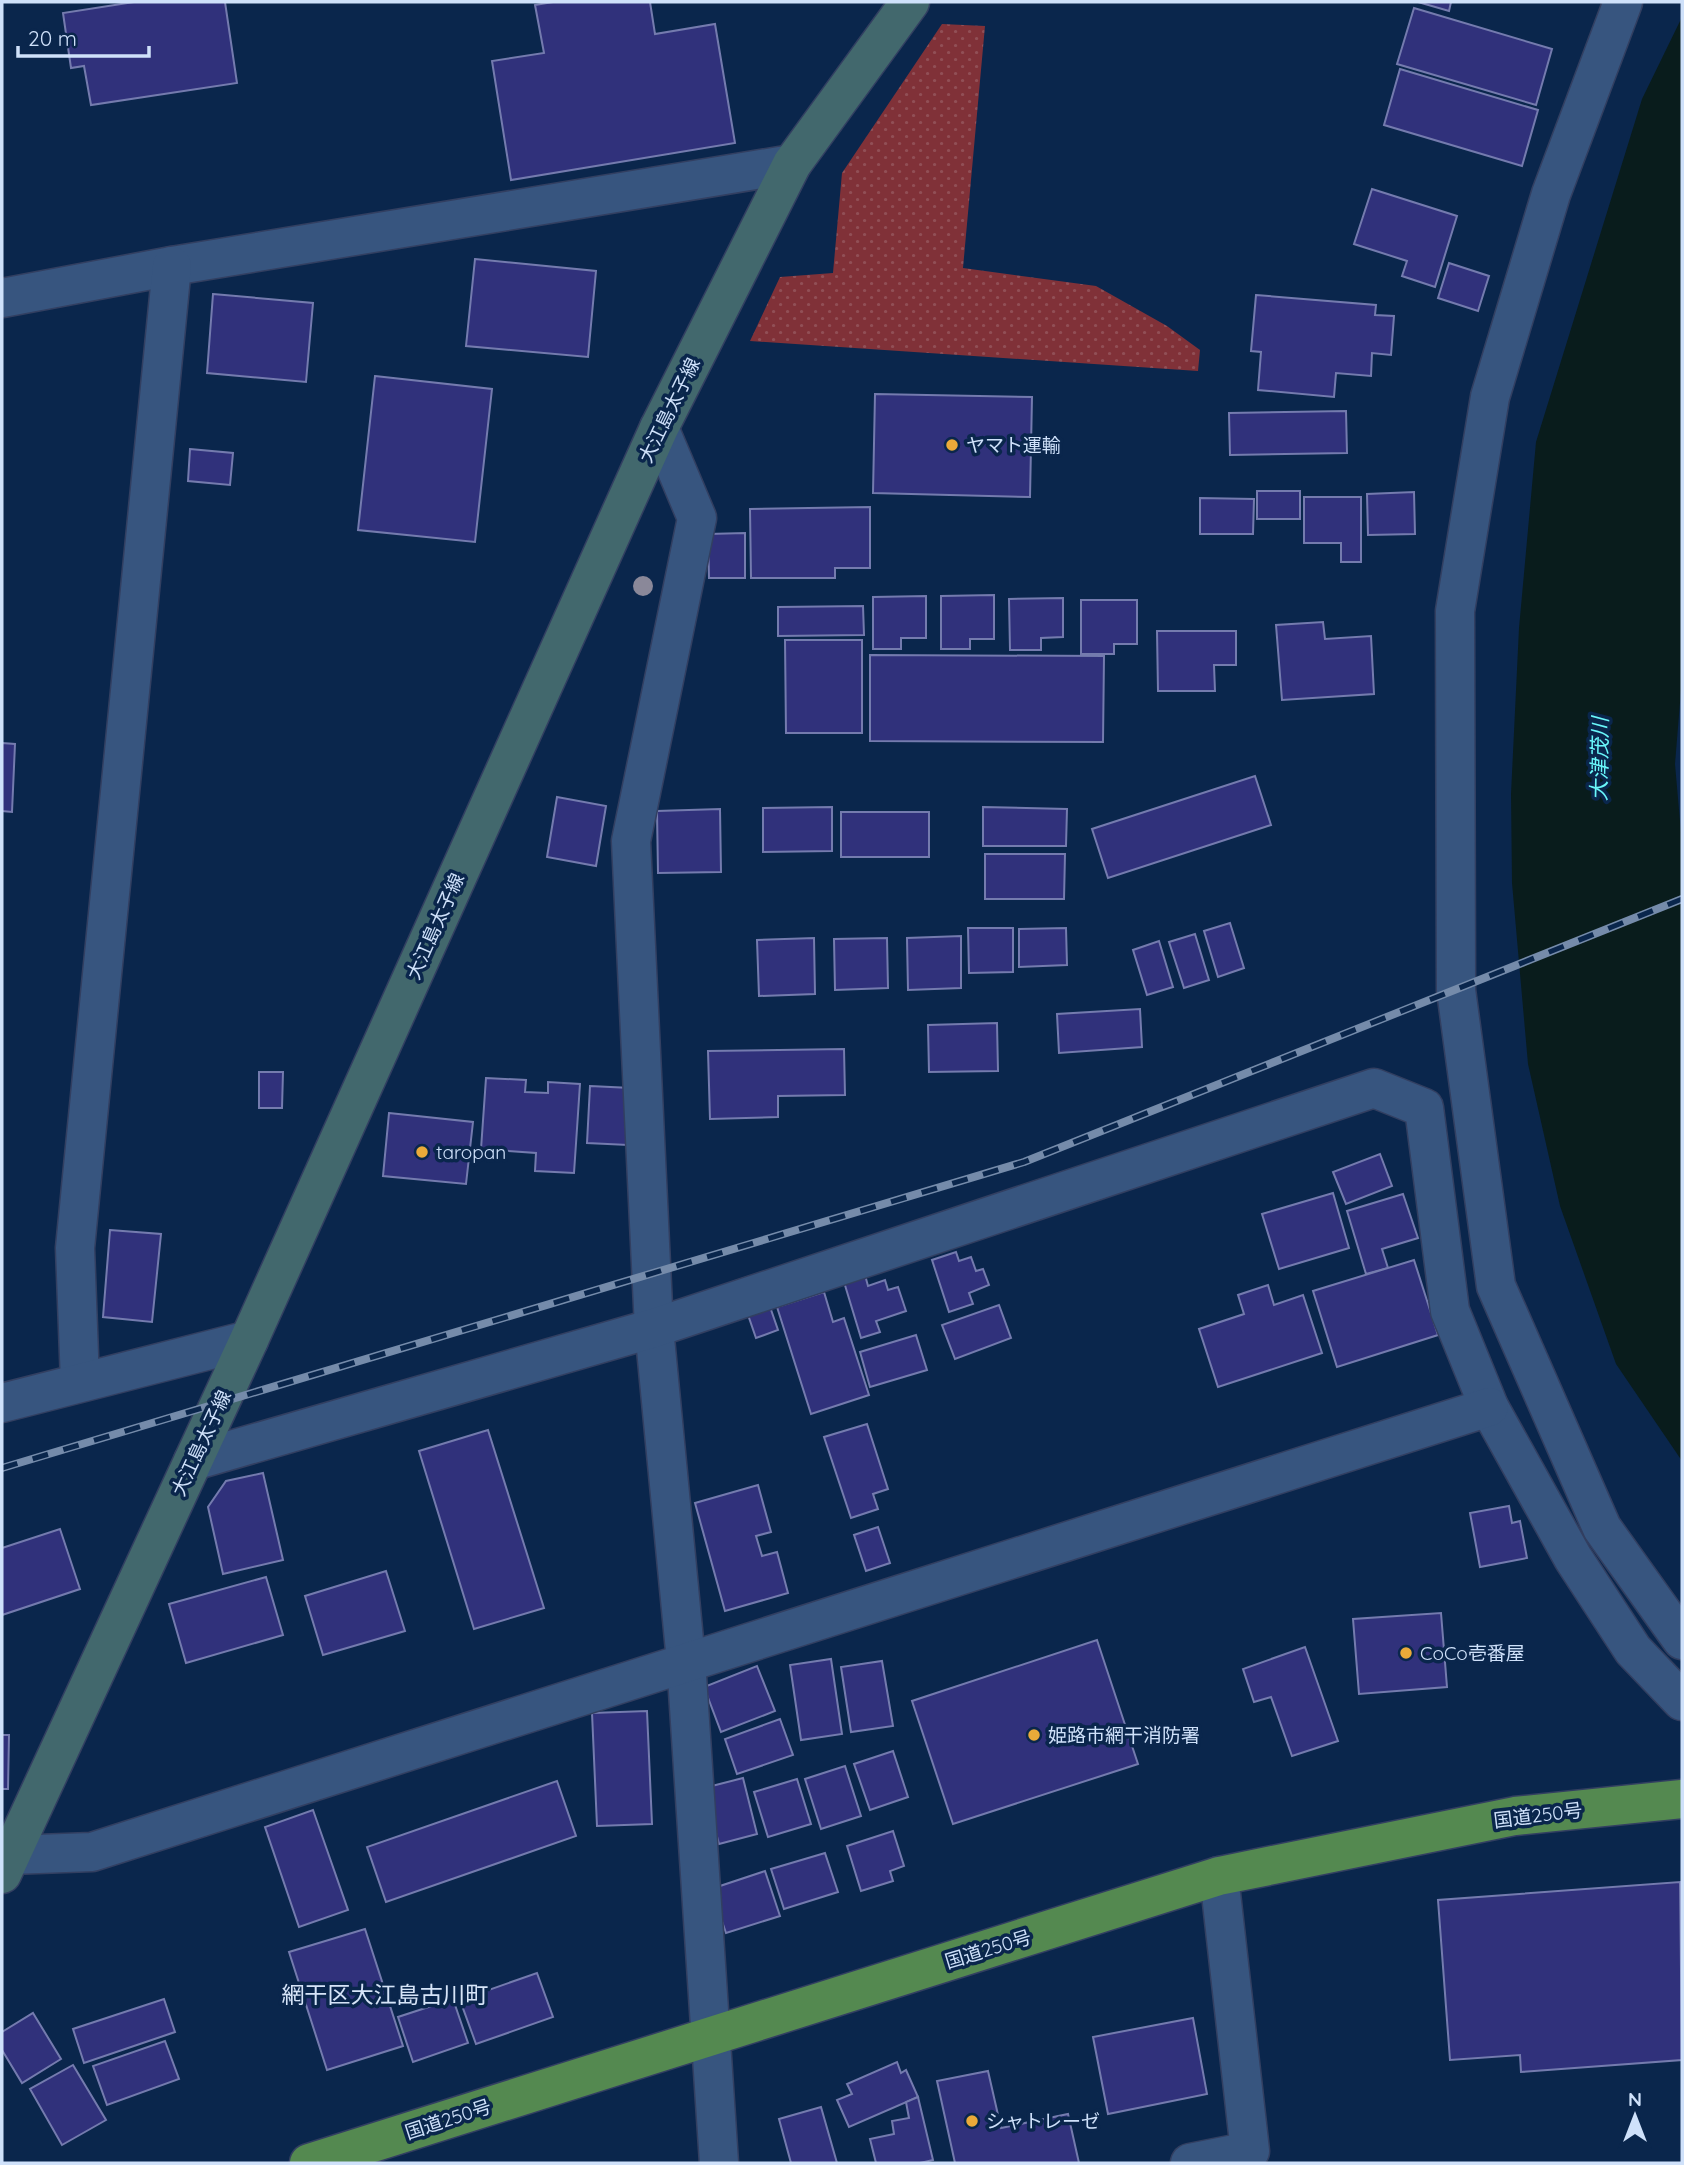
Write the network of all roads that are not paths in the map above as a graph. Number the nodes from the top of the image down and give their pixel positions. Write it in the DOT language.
graph roads {
  1 [pos="909,2"];
  2 [pos="1623,2"];
  3 [pos="792,164"];
  4 [pos="173,265"];
  5 [pos="2,298"];
  6 [pos="659,428"];
  7 [pos="654,1328"];
  8 [pos="249,1340"];
  9 [pos="80,1382"];
  10 [pos="2,1403"];
  11 [pos="1489,1407"];
  12 [pos="193,1461"];
  13 [pos="1682,1640"];
  14 [pos="686,1661"];
  15 [pos="1682,1701"];
  16 [pos="1681,1802"];
  17 [pos="6,1865"];
  18 [pos="1219,1876"];
  19 [pos="709,2036"];
  20 [pos="309,2163"];
  21 [pos="719,2163"];
  22 [pos="1190,2163"];
  1 -- 3 [label="main road, 大江島太子線"];
  2 -- 13 [label="street"];
  3 -- 4 [label="street"];
  3 -- 6 [label="main road, 大江島太子線"];
  4 -- 5 [label="street"];
  4 -- 9 [label="street"];
  6 -- 7 [label="street"];
  6 -- 8 [label="main road, 大江島太子線"];
  7 -- 11 [label="street"];
  7 -- 12 [label="street"];
  7 -- 14 [label="street"];
  8 -- 9 [label="street"];
  8 -- 12 [label="main road, 大江島太子線"];
  9 -- 10 [label="street"];
  11 -- 14 [label="street"];
  11 -- 15 [label="street"];
  12 -- 17 [label="main road, 大江島太子線"];
  14 -- 17 [label="street"];
  14 -- 19 [label="street"];
  16 -- 18 [label="highway, 国道250号"];
  18 -- 19 [label="highway, 国道250号"];
  18 -- 22 [label="street"];
  19 -- 20 [label="highway, 国道250号"];
  19 -- 21 [label="street"];
}
